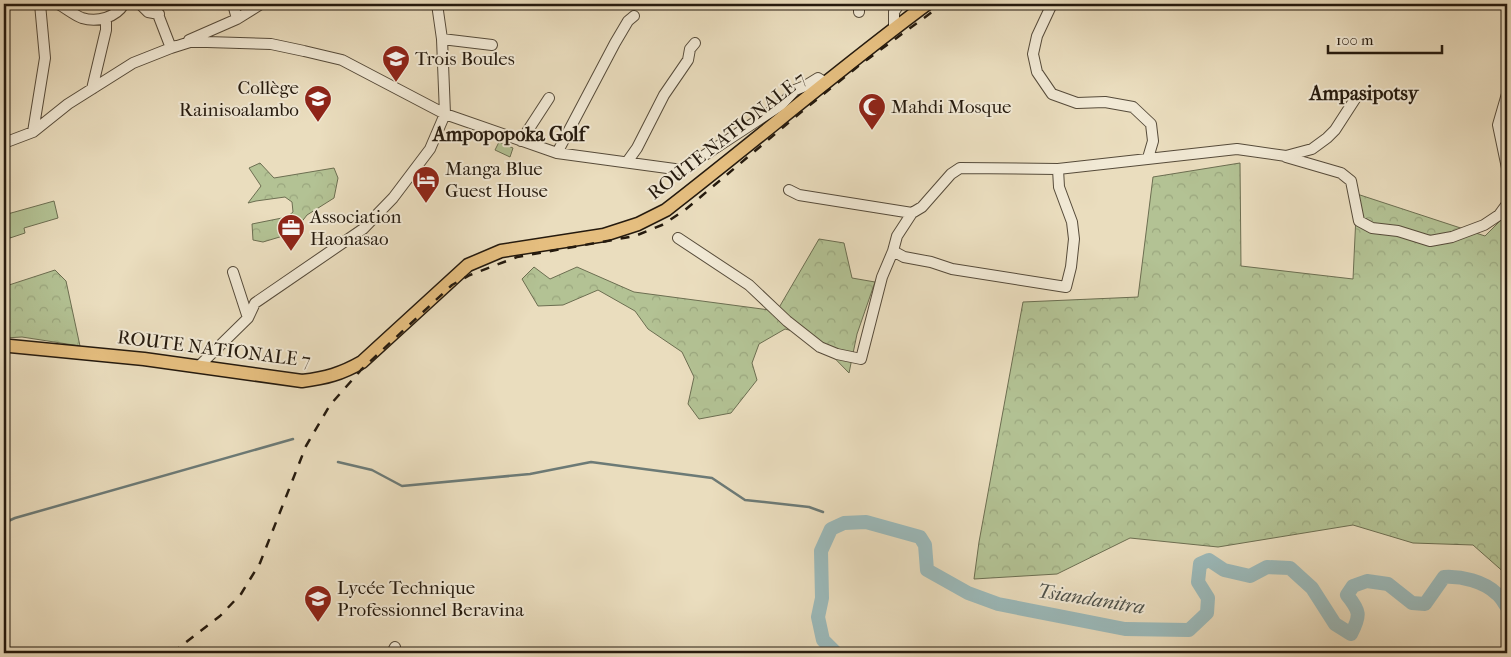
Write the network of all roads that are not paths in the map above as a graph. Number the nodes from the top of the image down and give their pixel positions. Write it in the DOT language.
graph roads {
  1 [pos="40,4"];
  2 [pos="58,4"];
  3 [pos="124,4"];
  4 [pos="140,4"];
  5 [pos="154,4"];
  6 [pos="233,4"];
  7 [pos="262,4"];
  8 [pos="437,4"];
  9 [pos="899,4"];
  10 [pos="928,4"];
  11 [pos="1052,4"];
  12 [pos="159,14"];
  13 [pos="634,16"];
  14 [pos="106,19"];
  15 [pos="237,19"];
  16 [pos="894,28"];
  17 [pos="442,40"];
  18 [pos="695,43"];
  19 [pos="492,45"];
  20 [pos="171,48"];
  21 [pos="826,83"];
  22 [pos="92,89"];
  23 [pos="1507,94"];
  24 [pos="1357,96"];
  25 [pos="549,98"];
  26 [pos="445,114"];
  27 [pos="33,132"];
  28 [pos="521,141"];
  29 [pos="4,143"];
  30 [pos="557,153"];
  31 [pos="1286,156"];
  32 [pos="1148,158"];
  33 [pos="627,162"];
  34 [pos="1507,168"];
  35 [pos="1058,169"];
  36 [pos="789,190"];
  37 [pos="1507,204"];
  38 [pos="912,213"];
  39 [pos="678,238"];
  40 [pos="894,251"];
  41 [pos="233,272"];
  42 [pos="248,318"];
  43 [pos="4,346"];
  44 [pos="199,366"];
  1 -- 27 [label="street"];
  2 -- 14 [label="street"];
  3 -- 14 [label="street"];
  4 -- 12 [label="street"];
  5 -- 12 [label="street"];
  6 -- 15 [label="street"];
  7 -- 15 [label="street"];
  8 -- 17 [label="street"];
  9 -- 16 [label="street"];
  10 -- 16 [label="main road, ROUTE NATIONALE 7"];
  11 -- 32 [label="street"];
  12 -- 20 [label="street"];
  13 -- 30 [label="street"];
  14 -- 22 [label="street"];
  15 -- 20 [label="street"];
  16 -- 21 [label="main road, ROUTE NATIONALE 7"];
  17 -- 19 [label="street"];
  17 -- 26 [label="street"];
  18 -- 33 [label="street"];
  20 -- 22 [label="street"];
  20 -- 26 [label="street"];
  21 -- 33 [label="street"];
  21 -- 44 [label="main road, ROUTE NATIONALE 7"];
  22 -- 27 [label="street"];
  23 -- 34 [label="street"];
  24 -- 31 [label="street"];
  25 -- 28 [label="street"];
  26 -- 28 [label="street"];
  26 -- 42 [label="street"];
  27 -- 29 [label="street"];
  28 -- 30 [label="street"];
  30 -- 33 [label="street"];
  31 -- 32 [label="street"];
  31 -- 37 [label="street"];
  32 -- 35 [label="street"];
  35 -- 38 [label="street"];
  35 -- 40 [label="street"];
  36 -- 38 [label="street"];
  38 -- 40 [label="street"];
  39 -- 40 [label="street"];
  41 -- 42 [label="street"];
  42 -- 44 [label="street"];
  43 -- 44 [label="main road, ROUTE NATIONALE 7"];
}
